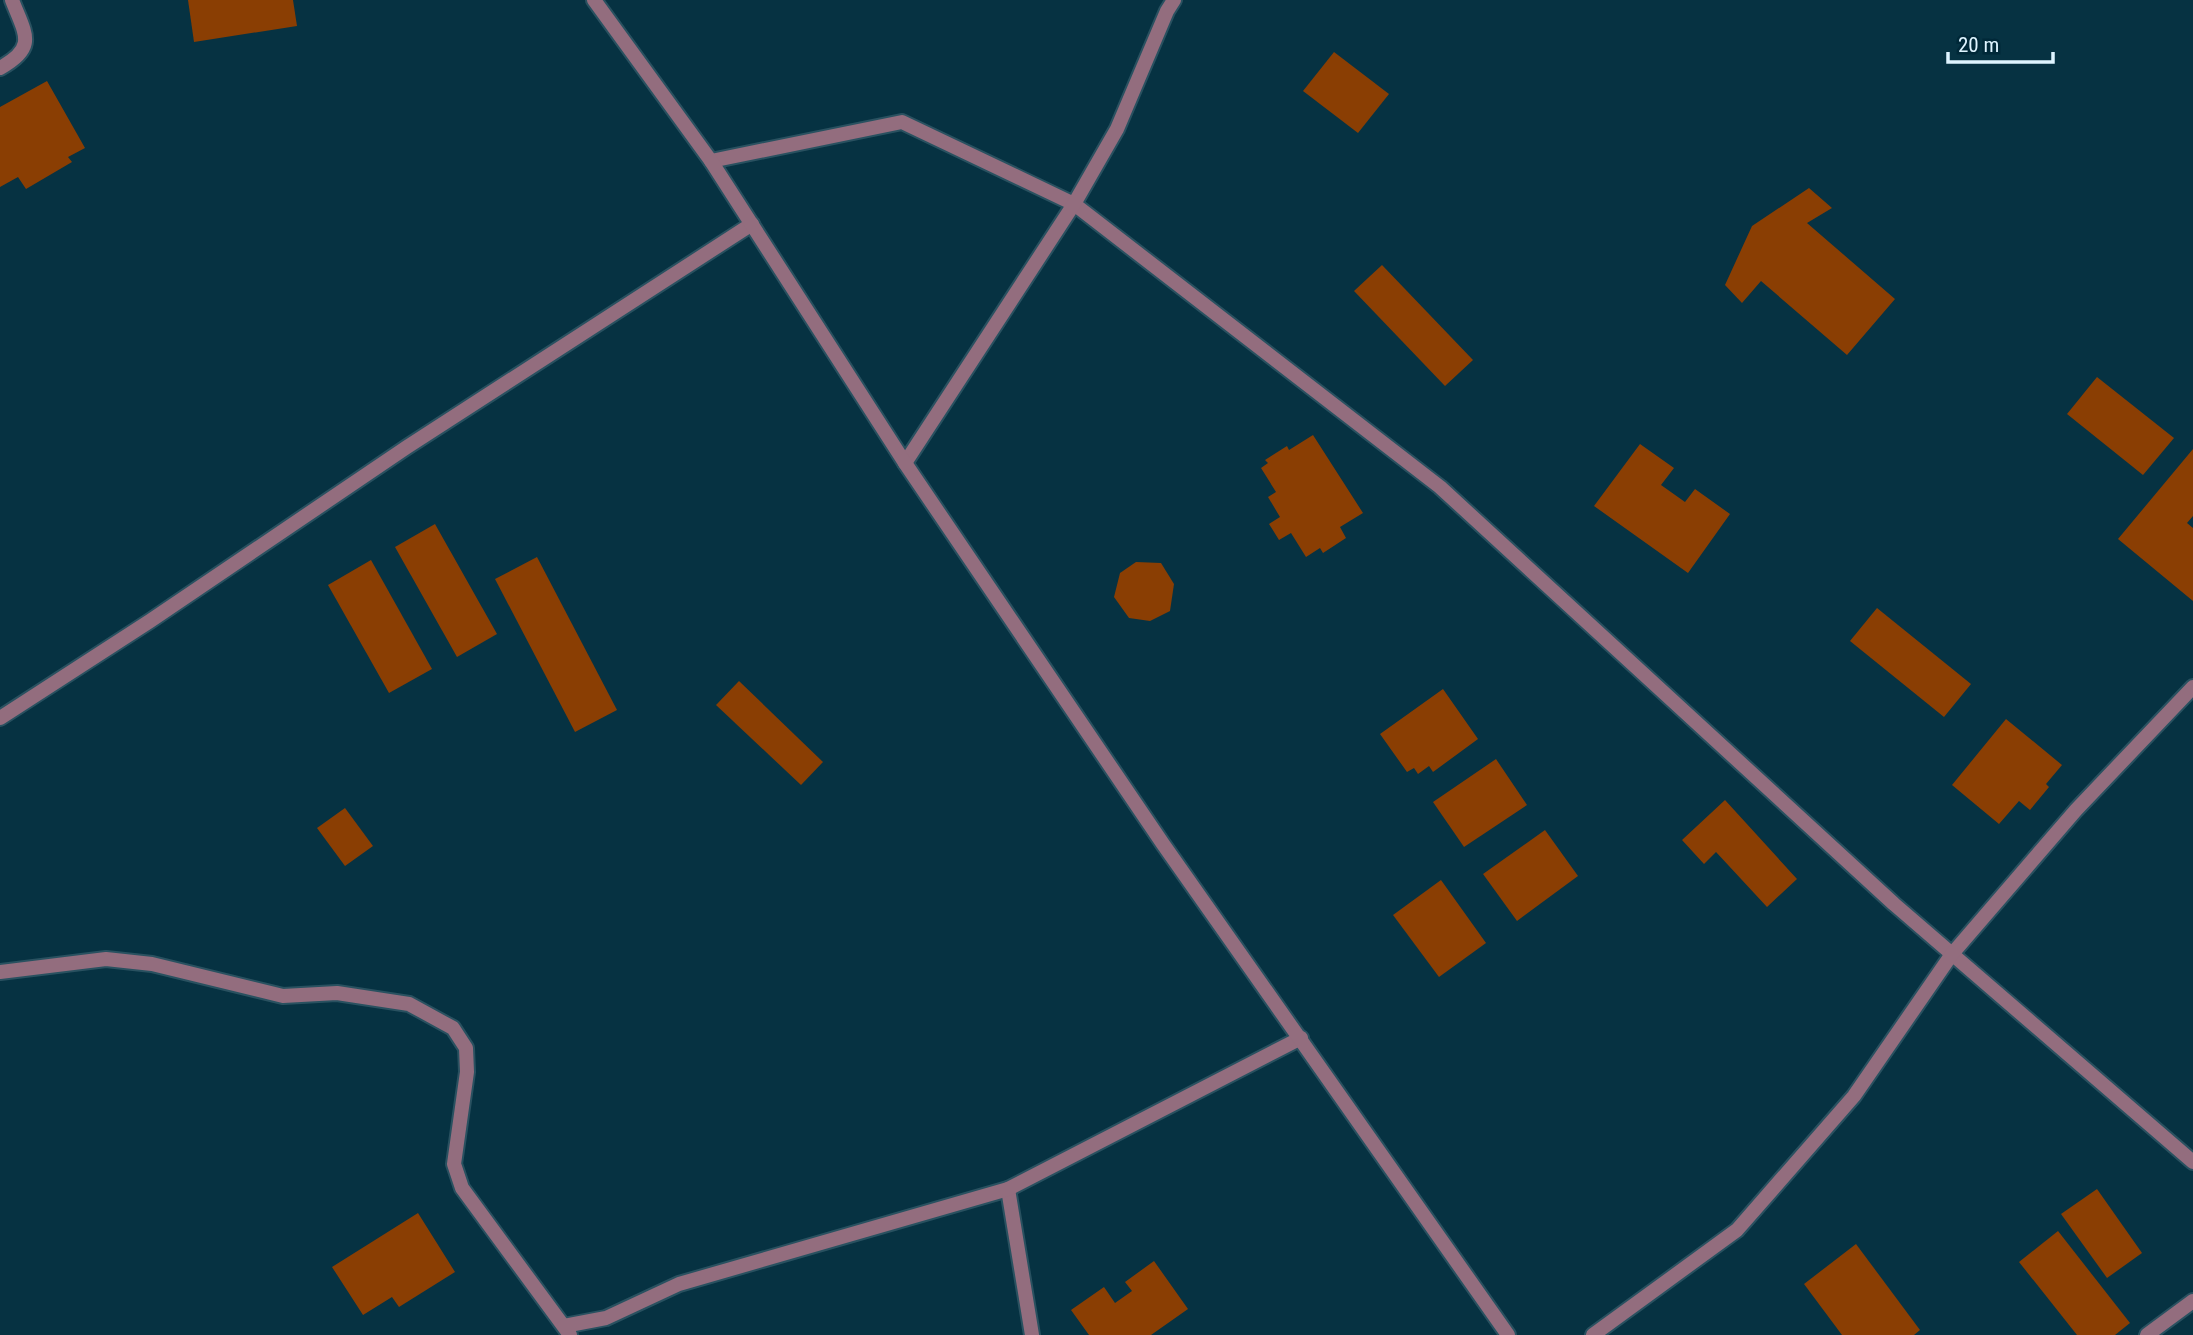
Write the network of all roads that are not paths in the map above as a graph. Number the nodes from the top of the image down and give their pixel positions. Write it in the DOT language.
graph roads {
  1 [pos="12,0"];
  2 [pos="594,0"];
  3 [pos="1174,0"];
  4 [pos="0,68"];
  5 [pos="711,160"];
  6 [pos="1074,204"];
  7 [pos="752,225"];
  8 [pos="905,463"];
  9 [pos="2193,687"];
  10 [pos="0,718"];
  11 [pos="1952,954"];
  12 [pos="0,972"];
  13 [pos="1301,1038"];
  14 [pos="2193,1162"];
  15 [pos="1008,1189"];
  16 [pos="2193,1301"];
  17 [pos="606,1318"];
  18 [pos="567,1331"];
  19 [pos="599,1335"];
  20 [pos="1032,1335"];
  21 [pos="1508,1335"];
  22 [pos="1593,1335"];
  23 [pos="2147,1335"];
  1 -- 4 [label="street"];
  2 -- 5 [label="street"];
  3 -- 6 [label="street"];
  5 -- 6 [label="street"];
  5 -- 7 [label="street"];
  6 -- 8 [label="street"];
  6 -- 11 [label="street"];
  7 -- 8 [label="street"];
  7 -- 10 [label="street"];
  8 -- 13 [label="street"];
  9 -- 11 [label="street"];
  11 -- 14 [label="street"];
  11 -- 22 [label="street"];
  12 -- 18 [label="street"];
  13 -- 15 [label="street"];
  13 -- 21 [label="street"];
  15 -- 17 [label="street"];
  15 -- 20 [label="street"];
  16 -- 23 [label="street"];
  17 -- 18 [label="street"];
  17 -- 19 [label="street"];
}
